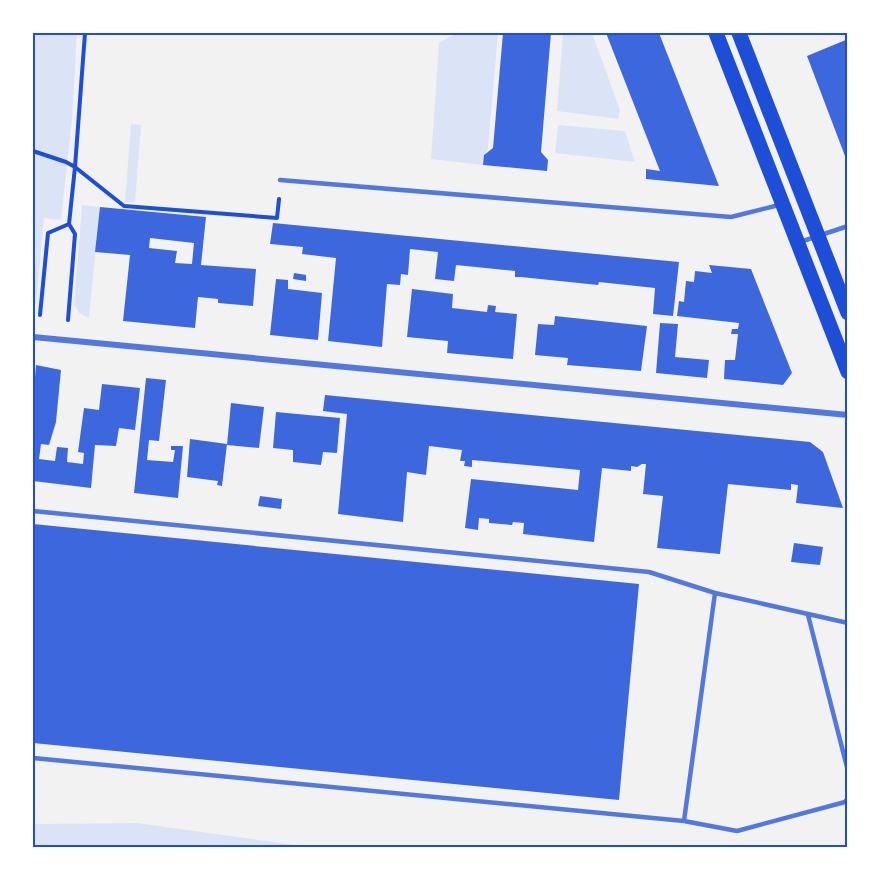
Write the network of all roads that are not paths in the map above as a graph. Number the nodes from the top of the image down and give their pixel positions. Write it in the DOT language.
graph roads {
  1 [pos="716,33"];
  2 [pos="739,33"];
  3 [pos="280,180"];
  4 [pos="783,204"];
  5 [pos="848,226"];
  6 [pos="818,236"];
  7 [pos="797,242"];
  8 [pos="848,312"];
  9 [pos="35,337"];
  10 [pos="848,372"];
  11 [pos="848,416"];
  12 [pos="33,511"];
  13 [pos="715,593"];
  14 [pos="808,615"];
  15 [pos="848,623"];
  16 [pos="33,758"];
  17 [pos="848,771"];
  18 [pos="848,798"];
  19 [pos="684,821"];
  1 -- 4 [label="main road"];
  2 -- 6 [label="main road"];
  3 -- 4 [label="lane"];
  4 -- 7 [label="main road"];
  5 -- 6 [label="lane"];
  6 -- 7 [label="lane"];
  6 -- 8 [label="main road"];
  7 -- 10 [label="main road"];
  9 -- 11 [label="street"];
  12 -- 13 [label="lane"];
  13 -- 14 [label="lane"];
  13 -- 19 [label="lane"];
  14 -- 15 [label="lane"];
  14 -- 17 [label="lane"];
  16 -- 19 [label="lane"];
  18 -- 19 [label="lane"];
}
